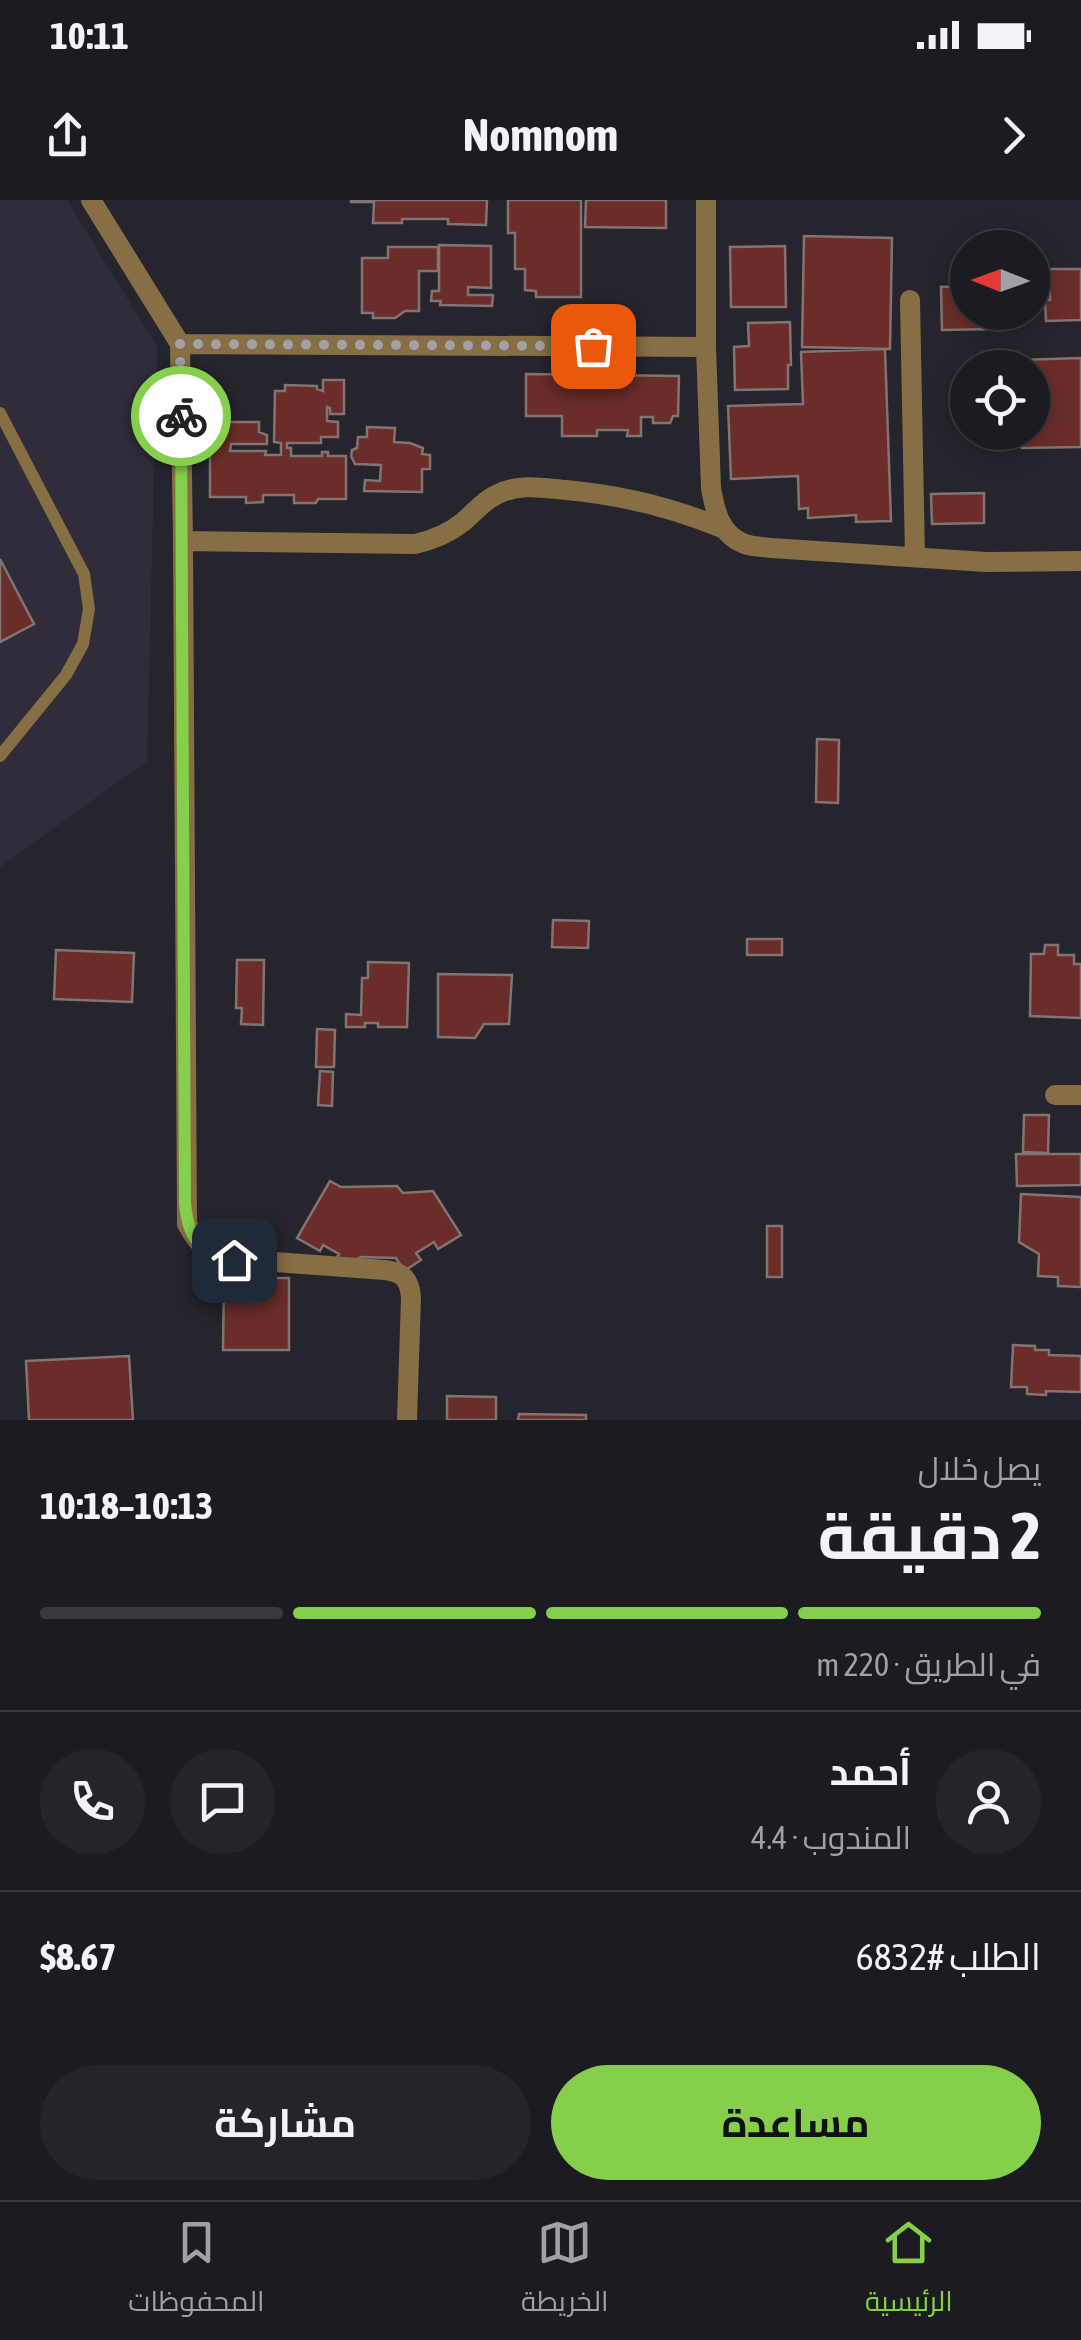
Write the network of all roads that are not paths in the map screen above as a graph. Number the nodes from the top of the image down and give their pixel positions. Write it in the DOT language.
graph roads {
  1 [pos="91,200"];
  2 [pos="706,200"];
  3 [pos="910,300"];
  4 [pos="180,344"];
  5 [pos="706,347"];
  6 [pos="0,413"];
  7 [pos="722,528"];
  8 [pos="184,541"];
  9 [pos="914,557"];
  10 [pos="1081,562"];
  11 [pos="0,756"];
  12 [pos="1056,1095"];
  13 [pos="1081,1096"];
  14 [pos="407,1420"];
  1 -- 4 [label="street"];
  2 -- 5 [label="street"];
  3 -- 9 [label="street"];
  4 -- 5 [label="street"];
  4 -- 8 [label="street"];
  5 -- 7 [label="street"];
  6 -- 11 [label="lane"];
  7 -- 8 [label="street"];
  7 -- 9 [label="street"];
  8 -- 14 [label="street"];
  9 -- 10 [label="street"];
  12 -- 13 [label="street"];
}
